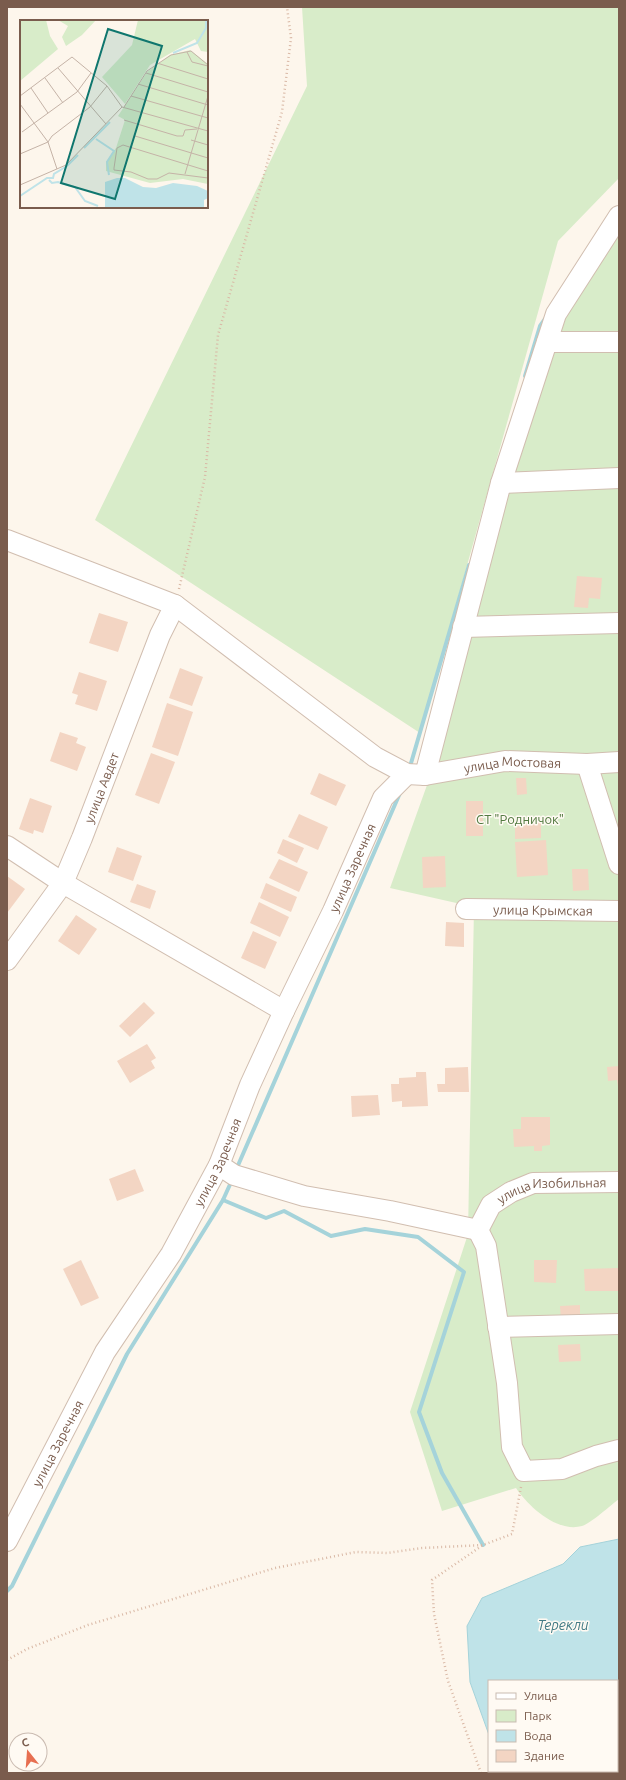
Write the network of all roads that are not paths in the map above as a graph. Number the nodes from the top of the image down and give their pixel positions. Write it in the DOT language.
graph roads {
  1 [pos="619,216"];
  2 [pos="547,342"];
  3 [pos="619,342"];
  4 [pos="619,478"];
  5 [pos="501,483"];
  6 [pos="7,540"];
  7 [pos="175,605"];
  8 [pos="619,623"];
  9 [pos="463,627"];
  10 [pos="619,762"];
  11 [pos="587,764"];
  12 [pos="416,775"];
  13 [pos="7,846"];
  14 [pos="619,864"];
  15 [pos="63,883"];
  16 [pos="466,909"];
  17 [pos="619,912"];
  18 [pos="7,960"];
  19 [pos="284,1011"];
  20 [pos="219,1165"];
  21 [pos="619,1182"];
  22 [pos="478,1230"];
  23 [pos="619,1324"];
  24 [pos="498,1327"];
  25 [pos="619,1450"];
  26 [pos="7,1541"];
  1 -- 2 [label="street"];
  2 -- 3 [label="street"];
  2 -- 5 [label="street"];
  4 -- 5 [label="street"];
  5 -- 9 [label="street"];
  6 -- 7 [label="street"];
  7 -- 12 [label="street"];
  7 -- 15 [label="street, улица Авдет"];
  8 -- 9 [label="street"];
  9 -- 12 [label="street"];
  10 -- 11 [label="street, улица Мостовая"];
  11 -- 12 [label="street, улица Мостовая"];
  11 -- 14 [label="street"];
  12 -- 19 [label="street, улица Заречная"];
  13 -- 15 [label="street"];
  15 -- 18 [label="street, улица Авдет"];
  15 -- 19 [label="street"];
  16 -- 17 [label="street, улица Крымская"];
  19 -- 20 [label="street, улица Заречная"];
  20 -- 22 [label="street"];
  20 -- 26 [label="street, улица Заречная"];
  21 -- 22 [label="street, улица Изобильная"];
  22 -- 24 [label="street"];
  23 -- 24 [label="street"];
  24 -- 25 [label="street"];
}
